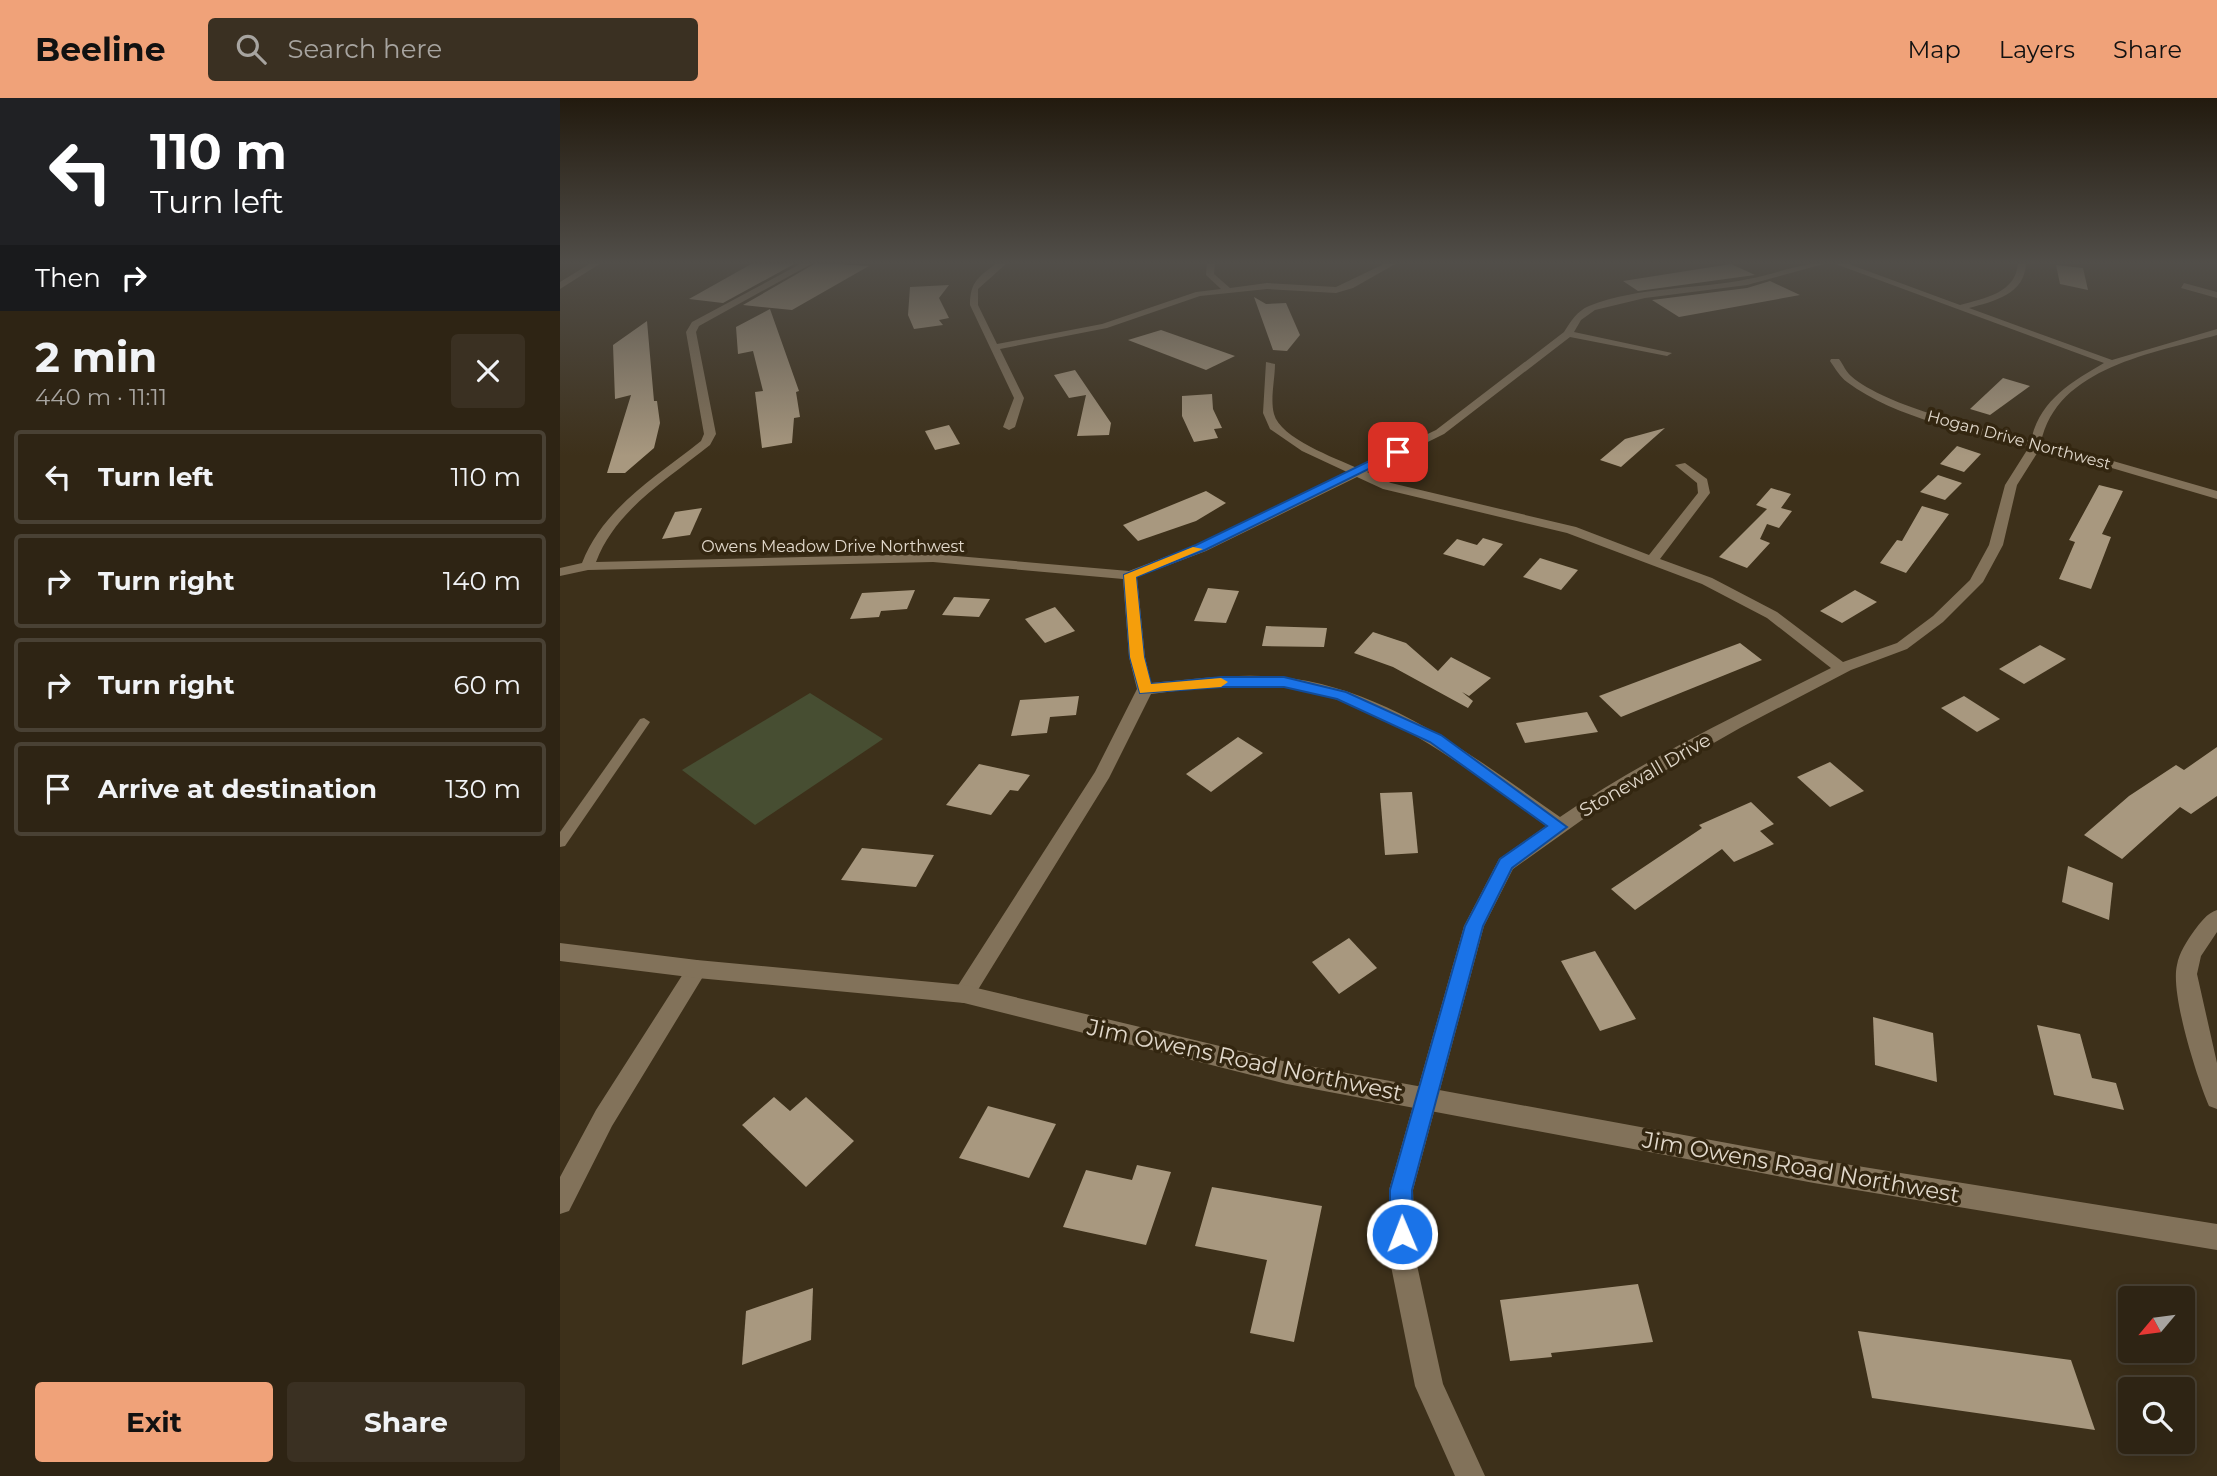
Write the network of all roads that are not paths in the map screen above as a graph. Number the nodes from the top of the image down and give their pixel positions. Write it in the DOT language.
graph roads {
  1 [pos="693,327"];
  2 [pos="985,327"];
  3 [pos="1097,327"];
  4 [pos="1572,327"];
  5 [pos="2013,327"];
  6 [pos="2217,332"];
  7 [pos="1568,334"];
  8 [pos="995,346"];
  9 [pos="1667,353"];
  10 [pos="1835,361"];
  11 [pos="2112,363"];
  12 [pos="1270,364"];
  13 [pos="1009,427"];
  14 [pos="2035,447"];
  15 [pos="1681,465"];
  16 [pos="1355,471"];
  17 [pos="2217,495"];
  18 [pos="1652,560"];
  19 [pos="588,566"];
  20 [pos="560,572"];
  21 [pos="1130,575"];
  22 [pos="1842,669"];
  23 [pos="1145,690"];
  24 [pos="644,722"];
  25 [pos="1559,827"];
  26 [pos="560,842"];
  27 [pos="2217,918"];
  28 [pos="560,952"];
  29 [pos="696,969"];
  30 [pos="964,994"];
  31 [pos="2217,1098"];
  32 [pos="1424,1100"];
  33 [pos="560,1202"];
  34 [pos="2217,1237"];
  35 [pos="1470,1476"];
  1 -- 19 [label="street"];
  2 -- 8 [label="street"];
  3 -- 8 [label="street"];
  4 -- 7 [label="street, Owens Meadow Drive Northwest"];
  5 -- 11 [label="street"];
  6 -- 11 [label="street, Stonewall Drive"];
  7 -- 9 [label="street"];
  7 -- 16 [label="street, Owens Meadow Drive Northwest"];
  8 -- 13 [label="street"];
  10 -- 14 [label="street, Hogan Drive Northwest"];
  11 -- 14 [label="street, Stonewall Drive"];
  12 -- 16 [label="street"];
  14 -- 17 [label="street, Hogan Drive Northwest"];
  14 -- 22 [label="street, Stonewall Drive"];
  15 -- 18 [label="street"];
  16 -- 18 [label="street"];
  16 -- 21 [label="street, Owens Meadow Drive Northwest"];
  18 -- 22 [label="street"];
  19 -- 20 [label="street, Owens Meadow Drive Northwest"];
  19 -- 21 [label="street, Owens Meadow Drive Northwest"];
  21 -- 23 [label="street"];
  22 -- 25 [label="street, Stonewall Drive"];
  23 -- 25 [label="street"];
  23 -- 30 [label="street"];
  24 -- 26 [label="lane"];
  25 -- 32 [label="street, Stonewall Drive"];
  27 -- 31 [label="street"];
  28 -- 29 [label="street, Jim Owens Road Northwest"];
  29 -- 30 [label="street, Jim Owens Road Northwest"];
  29 -- 33 [label="street"];
  30 -- 32 [label="street, Jim Owens Road Northwest"];
  32 -- 34 [label="street, Jim Owens Road Northwest"];
  32 -- 35 [label="street, Stonewall Drive"];
}
